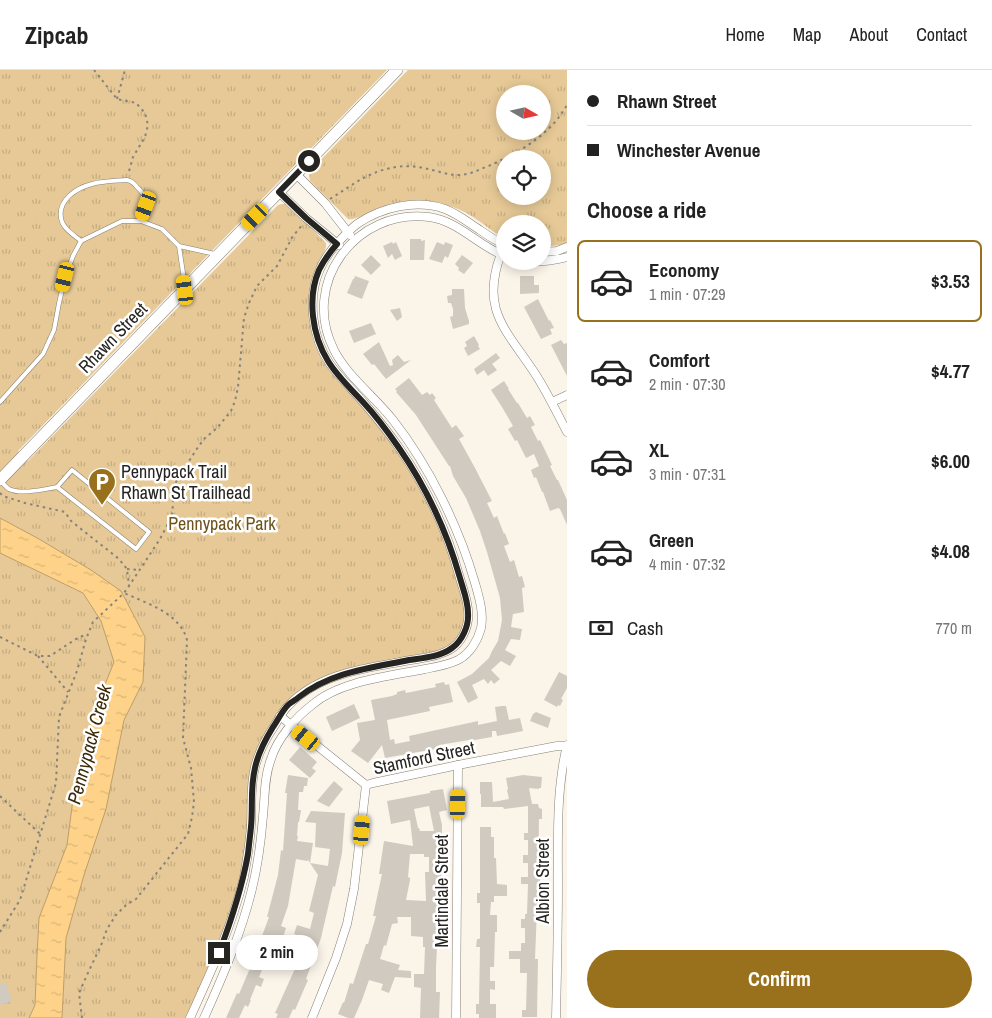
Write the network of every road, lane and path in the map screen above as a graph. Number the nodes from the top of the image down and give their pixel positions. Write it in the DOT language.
graph roads {
  1 [pos="94,70"];
  2 [pos="125,70"];
  3 [pos="397,70"];
  4 [pos="117,98"];
  5 [pos="567,105"];
  6 [pos="296,174"];
  7 [pos="127,180"];
  8 [pos="279,192"];
  9 [pos="325,203"];
  10 [pos="306,218"];
  11 [pos="141,222"];
  12 [pos="348,233"];
  13 [pos="355,240"];
  14 [pos="496,240"];
  15 [pos="81,241"];
  16 [pos="337,244"];
  17 [pos="180,246"];
  18 [pos="567,248"];
  19 [pos="344,250"];
  20 [pos="496,251"];
  21 [pos="551,251"];
  22 [pos="219,254"];
  23 [pos="567,257"];
  24 [pos="551,261"];
  25 [pos="496,268"];
  26 [pos="185,290"];
  27 [pos="567,395"];
  28 [pos="0,402"];
  29 [pos="552,402"];
  30 [pos="395,422"];
  31 [pos="385,428"];
  32 [pos="567,432"];
  33 [pos="0,480"];
  34 [pos="57,487"];
  35 [pos="0,493"];
  36 [pos="127,569"];
  37 [pos="140,570"];
  38 [pos="129,586"];
  39 [pos="124,593"];
  40 [pos="468,614"];
  41 [pos="482,614"];
  42 [pos="88,634"];
  43 [pos="0,637"];
  44 [pos="38,656"];
  45 [pos="68,692"];
  46 [pos="280,716"];
  47 [pos="292,726"];
  48 [pos="567,745"];
  49 [pos="458,765"];
  50 [pos="366,786"];
  51 [pos="563,789"];
  52 [pos="0,796"];
  53 [pos="40,834"];
  54 [pos="0,932"];
  55 [pos="214,966"];
  56 [pos="225,971"];
  57 [pos="82,1018"];
  58 [pos="190,1018"];
  59 [pos="204,1018"];
  60 [pos="312,1018"];
  61 [pos="456,1018"];
  62 [pos="556,1018"];
  1 -- 4 [label="path"];
  2 -- 4 [label="path"];
  3 -- 6 [label="main road, Rhawn Street"];
  4 -- 7 [label="path"];
  5 -- 9 [label="path"];
  6 -- 8 [label="main road, Rhawn Street"];
  6 -- 9 [label="street"];
  7 -- 11 [label="lane"];
  7 -- 15 [label="lane"];
  8 -- 10 [label="street"];
  8 -- 22 [label="main road, Rhawn Street"];
  9 -- 12 [label="street"];
  10 -- 16 [label="street"];
  10 -- 37 [label="path"];
  11 -- 15 [label="lane"];
  11 -- 17 [label="lane"];
  12 -- 13 [label="street"];
  12 -- 14 [label="street"];
  12 -- 16 [label="street"];
  13 -- 19 [label="street"];
  13 -- 20 [label="street"];
  15 -- 28 [label="lane"];
  16 -- 19 [label="street"];
  16 -- 31 [label="street"];
  17 -- 22 [label="lane"];
  17 -- 26 [label="lane"];
  18 -- 21 [label="street"];
  19 -- 30 [label="street"];
  22 -- 26 [label="main road, Rhawn Street"];
  23 -- 24 [label="street"];
  25 -- 29 [label="street"];
  26 -- 33 [label="main road, Rhawn Street"];
  27 -- 29 [label="street"];
  29 -- 32 [label="street"];
  30 -- 31 [label="street"];
  30 -- 41 [label="street"];
  31 -- 40 [label="street"];
  33 -- 34 [label="lane"];
  34 -- 34 [label="lane"];
  35 -- 36 [label="path"];
  36 -- 37 [label="path"];
  36 -- 38 [label="path"];
  37 -- 38 [label="path"];
  38 -- 39 [label="path"];
  39 -- 42 [label="path"];
  39 -- 57 [label="path"];
  40 -- 41 [label="street"];
  40 -- 46 [label="street"];
  41 -- 47 [label="street"];
  42 -- 44 [label="path"];
  42 -- 45 [label="path"];
  43 -- 44 [label="path"];
  44 -- 45 [label="path"];
  45 -- 53 [label="path"];
  46 -- 47 [label="street, Stamford Street"];
  46 -- 55 [label="street"];
  47 -- 50 [label="street, Stamford Street"];
  47 -- 56 [label="street"];
  48 -- 49 [label="street, Stamford Street"];
  48 -- 51 [label="street, Albion Street"];
  49 -- 50 [label="street, Stamford Street"];
  49 -- 61 [label="street, Martindale Street"];
  50 -- 60 [label="street"];
  51 -- 62 [label="street, Albion Street"];
  52 -- 53 [label="path"];
  53 -- 54 [label="path"];
  55 -- 56 [label="street"];
  55 -- 58 [label="street"];
  56 -- 59 [label="street"];
}
